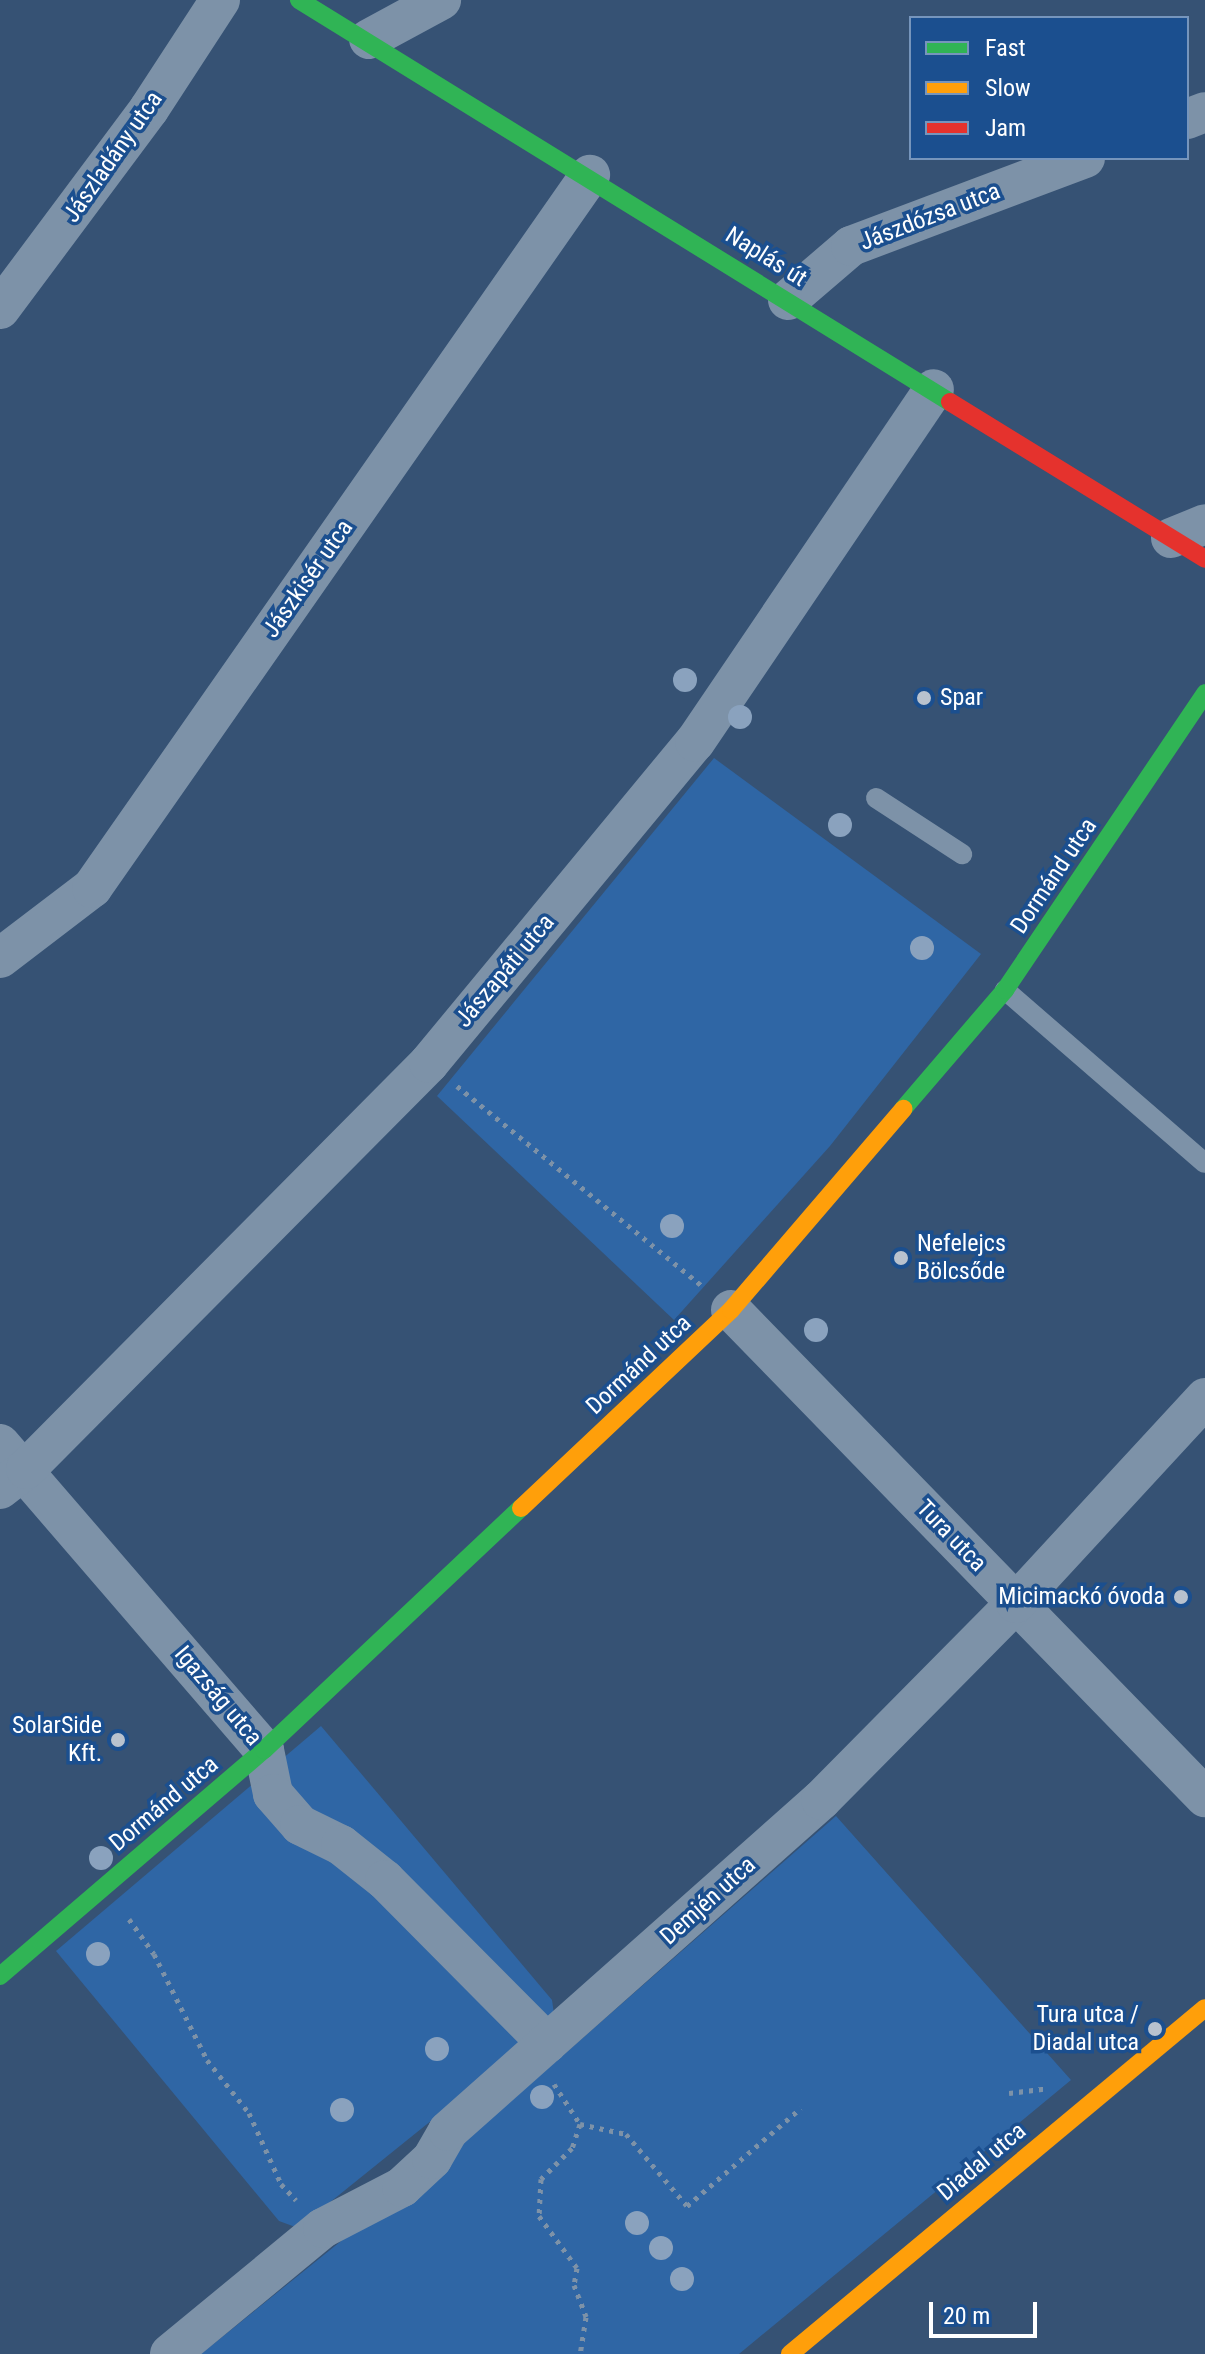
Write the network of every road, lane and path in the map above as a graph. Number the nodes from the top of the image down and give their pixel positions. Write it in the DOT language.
graph roads {
  1 [pos="220,0"];
  2 [pos="299,0"];
  3 [pos="441,0"];
  4 [pos="369,39"];
  5 [pos="1080,160"];
  6 [pos="590,175"];
  7 [pos="788,300"];
  8 [pos="0,309"];
  9 [pos="934,389"];
  10 [pos="1188,531"];
  11 [pos="1205,559"];
  12 [pos="1205,693"];
  13 [pos="876,798"];
  14 [pos="962,854"];
  15 [pos="0,958"];
  16 [pos="1005,990"];
  17 [pos="429,1063"];
  18 [pos="1205,1163"];
  19 [pos="731,1310"];
  20 [pos="1205,1398"];
  21 [pos="9,1467"];
  22 [pos="1016,1603"];
  23 [pos="264,1750"];
  24 [pos="1205,1797"];
  25 [pos="98,1892"];
  26 [pos="0,1976"];
  27 [pos="1205,2008"];
  28 [pos="539,2050"];
  29 [pos="1045,2089"];
  30 [pos="1009,2093"];
  31 [pos="801,2108"];
  32 [pos="580,2124"];
  33 [pos="323,2228"];
  34 [pos="170,2354"];
  35 [pos="580,2354"];
  36 [pos="790,2354"];
  1 -- 8 [label="street, Jászladány utca"];
  2 -- 4 [label="street, Naplás út"];
  3 -- 4 [label="street"];
  4 -- 6 [label="street, Naplás út"];
  5 -- 7 [label="street, Jászdózsa utca"];
  6 -- 7 [label="street, Naplás út"];
  6 -- 15 [label="street, Jászkisér utca"];
  7 -- 9 [label="street, Naplás út"];
  9 -- 10 [label="street, Naplás út"];
  9 -- 17 [label="street, Jászapáti utca"];
  10 -- 11 [label="street, Naplás út"];
  12 -- 16 [label="street, Dormánd utca"];
  13 -- 14 [label="lane"];
  16 -- 18 [label="lane"];
  16 -- 19 [label="street, Dormánd utca"];
  17 -- 19 [label="path"];
  17 -- 21 [label="street, Jászapáti utca"];
  19 -- 22 [label="street, Tura utca"];
  19 -- 23 [label="street, Dormánd utca"];
  20 -- 22 [label="street, Demjén utca"];
  21 -- 23 [label="street, Igazság utca"];
  22 -- 24 [label="street, Tura utca"];
  22 -- 28 [label="street, Demjén utca"];
  23 -- 25 [label="street, Dormánd utca"];
  23 -- 28 [label="street, Igazság utca"];
  25 -- 26 [label="street, Dormánd utca"];
  25 -- 33 [label="path"];
  27 -- 36 [label="street, Diadal utca"];
  28 -- 32 [label="path"];
  28 -- 33 [label="street, Demjén utca"];
  29 -- 30 [label="path"];
  31 -- 32 [label="path"];
  32 -- 35 [label="path"];
  33 -- 34 [label="street, Demjén utca"];
}
